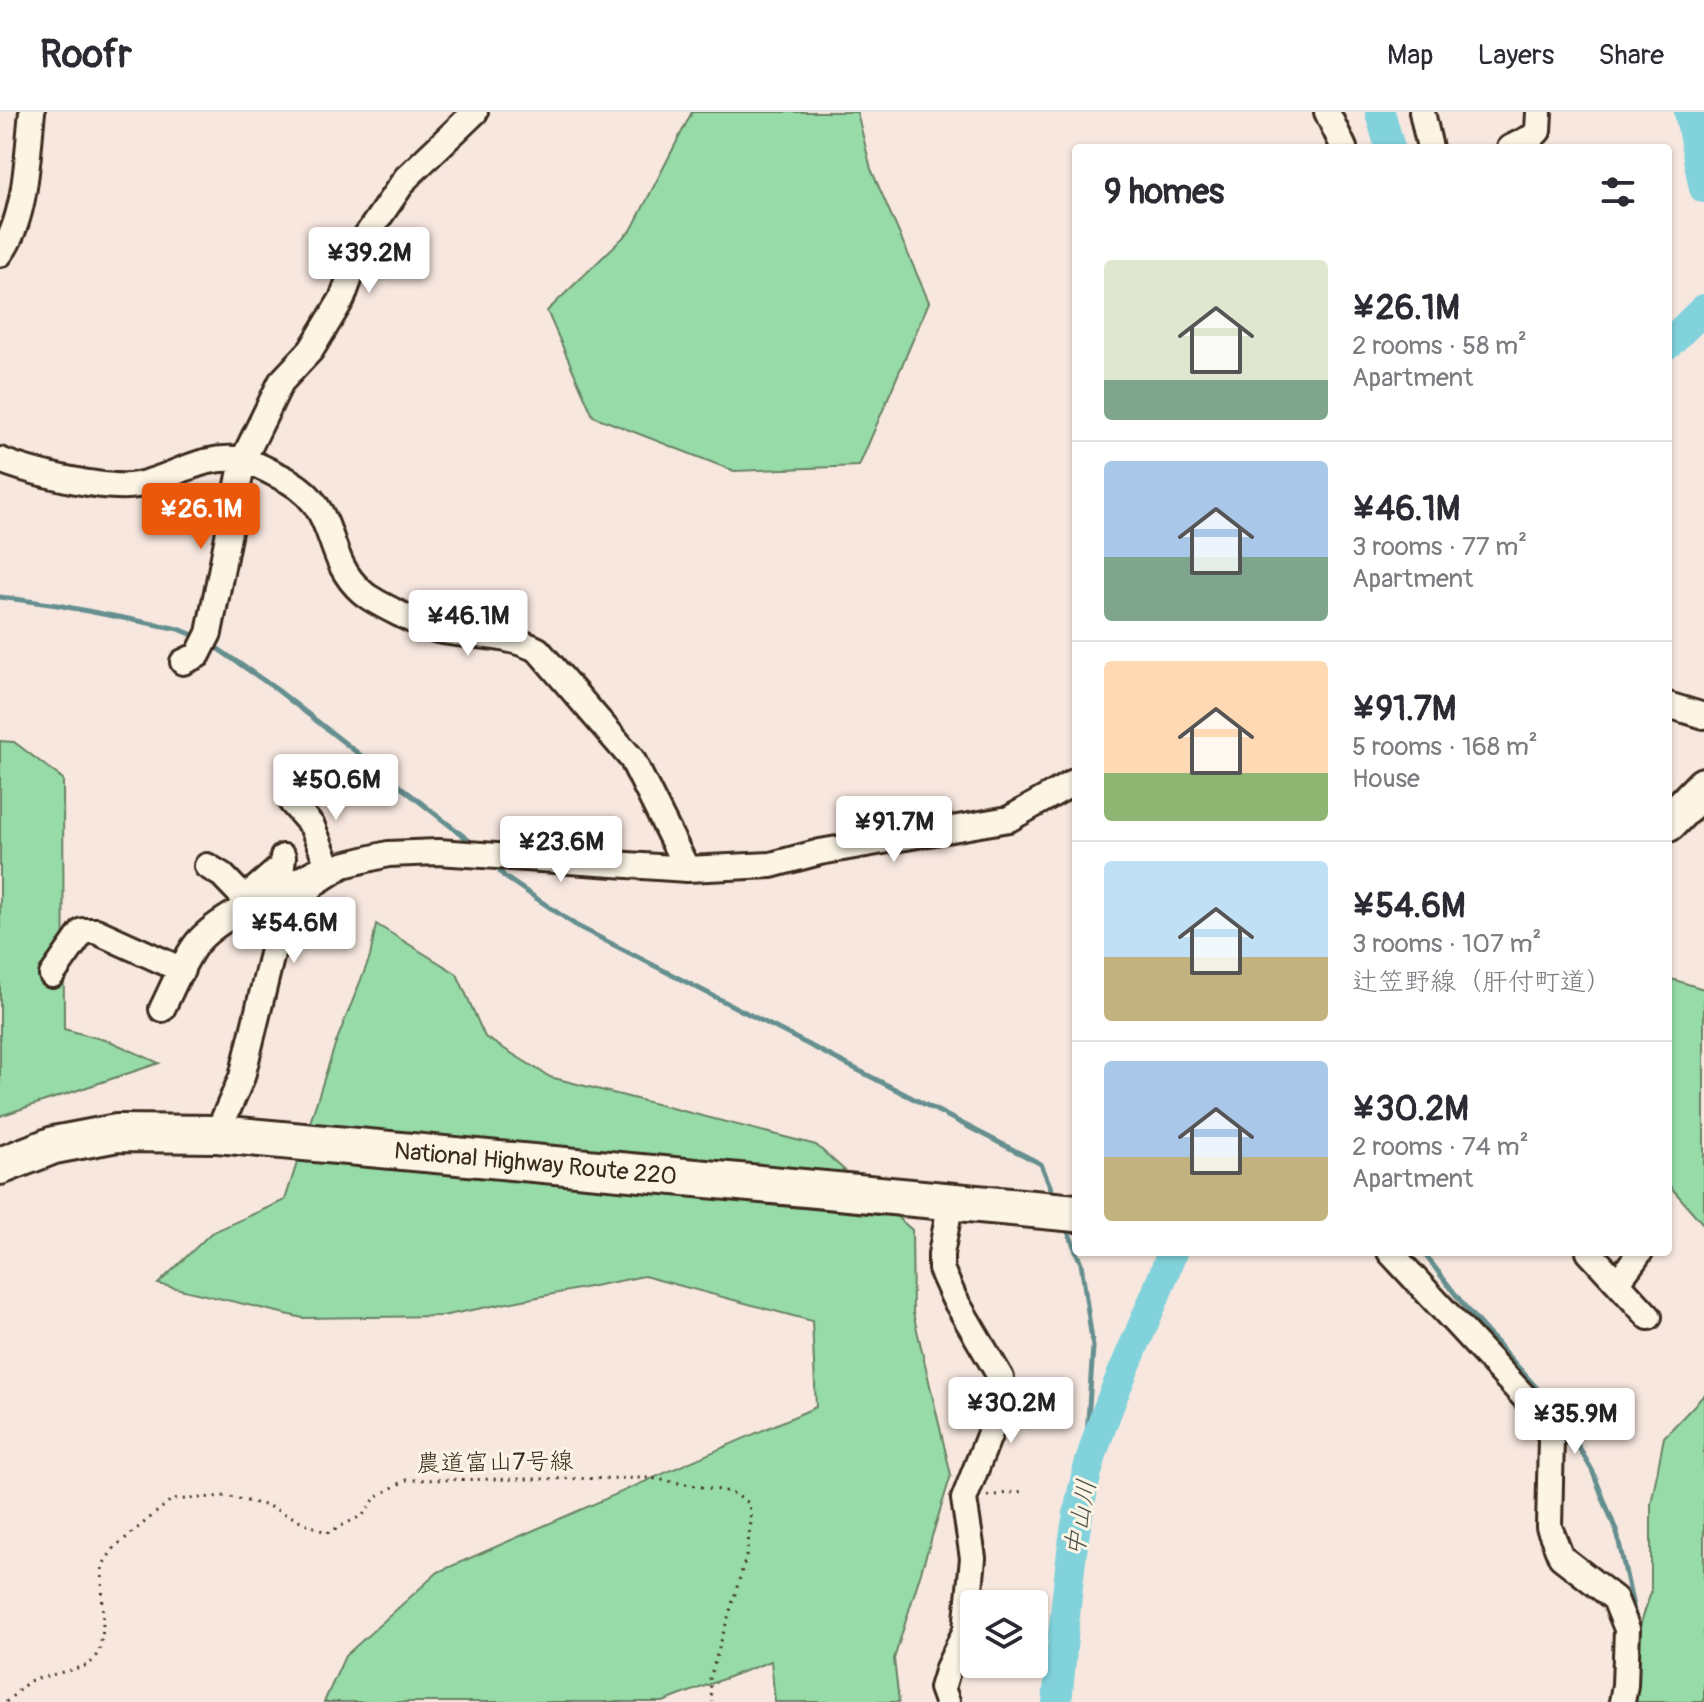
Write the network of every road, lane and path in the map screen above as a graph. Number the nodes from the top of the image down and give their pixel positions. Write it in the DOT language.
graph roads {
  1 [pos="32,112"];
  2 [pos="475,112"];
  3 [pos="1327,112"];
  4 [pos="1422,112"];
  5 [pos="1539,112"];
  6 [pos="1342,144"];
  7 [pos="1429,144"];
  8 [pos="1518,144"];
  9 [pos="0,254"];
  10 [pos="0,460"];
  11 [pos="243,460"];
  12 [pos="183,662"];
  13 [pos="1672,706"];
  14 [pos="1704,716"];
  15 [pos="1072,784"];
  16 [pos="1704,786"];
  17 [pos="292,803"];
  18 [pos="1672,819"];
  19 [pos="283,857"];
  20 [pos="207,866"];
  21 [pos="330,868"];
  22 [pos="687,869"];
  23 [pos="249,902"];
  24 [pos="182,970"];
  25 [pos="52,975"];
  26 [pos="162,1009"];
  27 [pos="217,1134"];
  28 [pos="0,1166"];
  29 [pos="951,1201"];
  30 [pos="1072,1213"];
  31 [pos="1394,1256"];
  32 [pos="1593,1256"];
  33 [pos="1637,1256"];
  34 [pos="1618,1282"];
  35 [pos="1649,1317"];
  36 [pos="1024,1491"];
  37 [pos="964,1499"];
  38 [pos="6,1702"];
  39 [pos="712,1702"];
  40 [pos="947,1702"];
  41 [pos="1622,1702"];
  1 -- 9 [label="street"];
  2 -- 11 [label="street"];
  3 -- 6 [label="street"];
  4 -- 7 [label="street"];
  5 -- 8 [label="street"];
  10 -- 11 [label="street"];
  11 -- 12 [label="street"];
  11 -- 22 [label="street"];
  13 -- 14 [label="street"];
  15 -- 22 [label="street"];
  16 -- 18 [label="highway"];
  17 -- 21 [label="street"];
  19 -- 23 [label="street"];
  20 -- 23 [label="street"];
  21 -- 22 [label="street"];
  21 -- 23 [label="street"];
  21 -- 27 [label="street"];
  23 -- 24 [label="street"];
  24 -- 25 [label="street"];
  24 -- 26 [label="street"];
  27 -- 28 [label="highway, National Highway Route 220"];
  27 -- 29 [label="highway, National Highway Route 220"];
  29 -- 30 [label="highway, National Highway Route 220"];
  29 -- 37 [label="street"];
  31 -- 41 [label="street"];
  32 -- 34 [label="street"];
  33 -- 34 [label="street"];
  34 -- 35 [label="street"];
  36 -- 37 [label="path"];
  37 -- 40 [label="street"];
  38 -- 39 [label="path, 農道富山7号線"];
}
